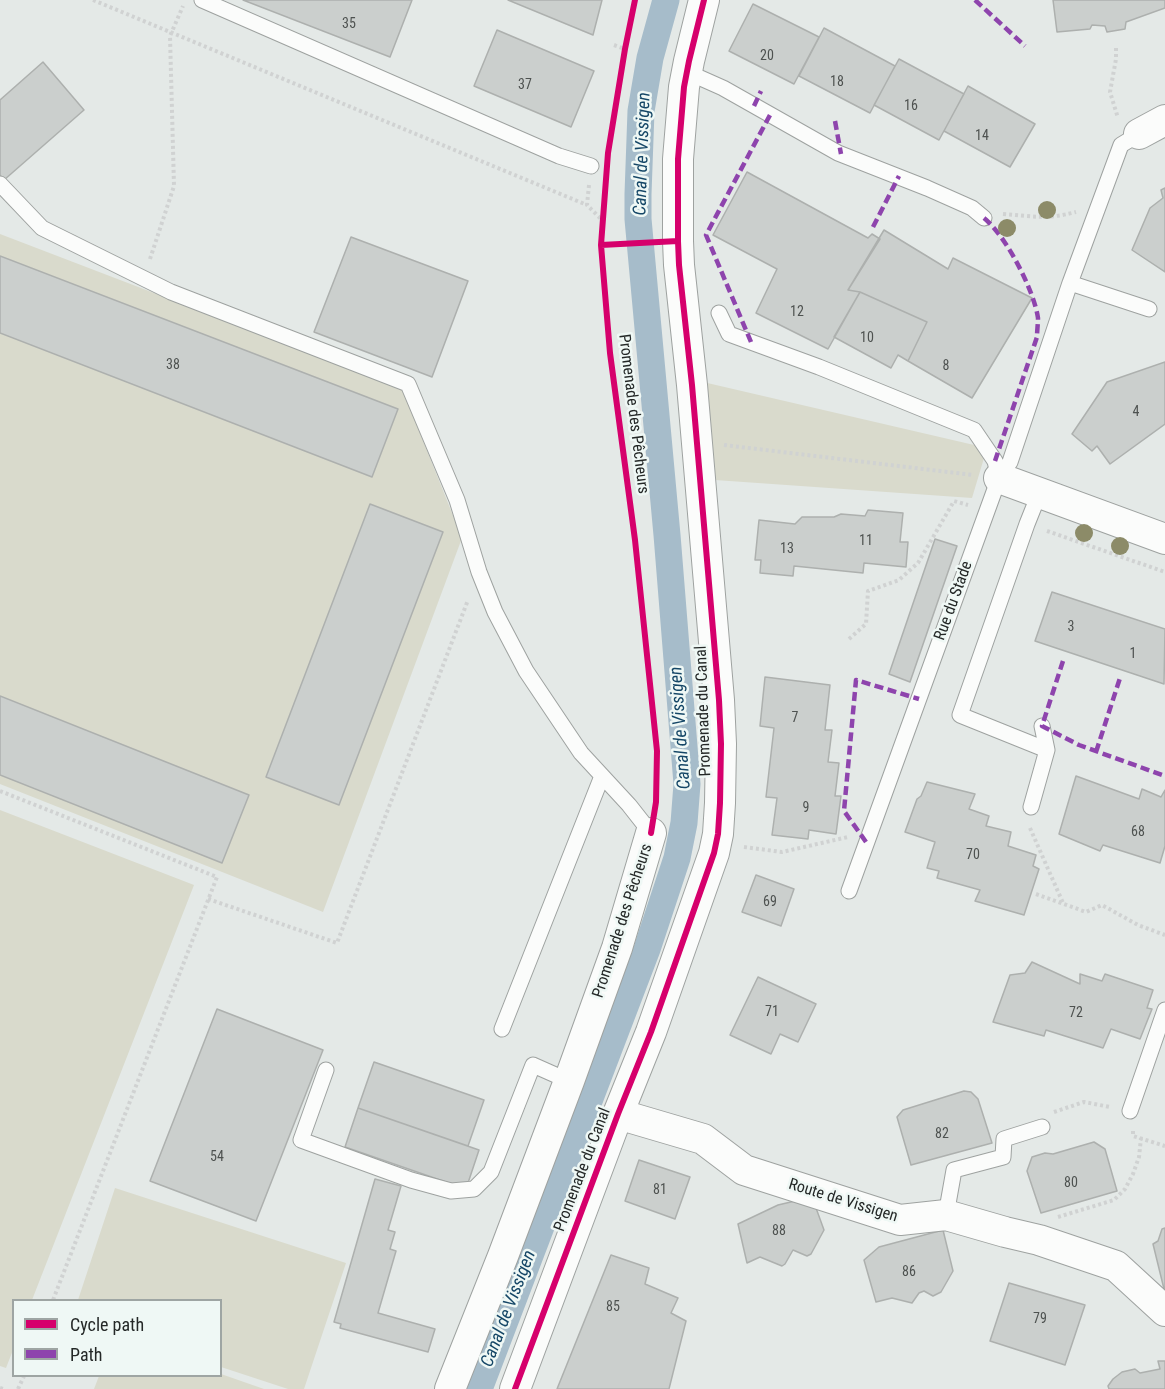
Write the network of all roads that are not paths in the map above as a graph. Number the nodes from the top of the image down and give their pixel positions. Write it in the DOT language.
graph roads {
  1 [pos="202,0"];
  2 [pos="704,0"];
  3 [pos="686,75"];
  4 [pos="1165,120"];
  5 [pos="1133,137"];
  6 [pos="591,166"];
  7 [pos="0,184"];
  8 [pos="984,218"];
  9 [pos="1070,283"];
  10 [pos="1149,309"];
  11 [pos="719,313"];
  12 [pos="999,478"];
  13 [pos="1039,494"];
  14 [pos="1165,539"];
  15 [pos="1042,726"];
  16 [pos="1047,750"];
  17 [pos="602,776"];
  18 [pos="1031,807"];
  19 [pos="651,833"];
  20 [pos="849,891"];
  21 [pos="1165,1010"];
  22 [pos="502,1029"];
  23 [pos="326,1070"];
  24 [pos="569,1081"];
  25 [pos="1130,1112"];
  26 [pos="618,1114"];
  27 [pos="1042,1127"];
  28 [pos="946,1215"];
  29 [pos="1165,1311"];
  30 [pos="450,1389"];
  31 [pos="514,1389"];
  1 -- 6 [label="lane"];
  2 -- 3 [label="street, Promenade du Canal"];
  3 -- 8 [label="lane"];
  3 -- 26 [label="street, Promenade du Canal"];
  4 -- 5 [label="street"];
  5 -- 9 [label="lane, Rue du Stade"];
  7 -- 17 [label="lane"];
  9 -- 10 [label="lane"];
  9 -- 12 [label="lane, Rue du Stade"];
  11 -- 12 [label="lane"];
  12 -- 13 [label="street"];
  12 -- 20 [label="lane, Rue du Stade"];
  13 -- 14 [label="street"];
  13 -- 16 [label="lane"];
  15 -- 16 [label="lane"];
  16 -- 18 [label="lane"];
  17 -- 19 [label="lane"];
  17 -- 22 [label="lane"];
  19 -- 24 [label="street, Promenade des Pêcheurs"];
  21 -- 25 [label="lane"];
  23 -- 24 [label="lane"];
  24 -- 30 [label="street, Promenade des Pêcheurs"];
  26 -- 28 [label="street, Route de Vissigen"];
  26 -- 31 [label="street, Promenade du Canal"];
  27 -- 28 [label="lane"];
  28 -- 29 [label="street, Route de Vissigen"];
}
